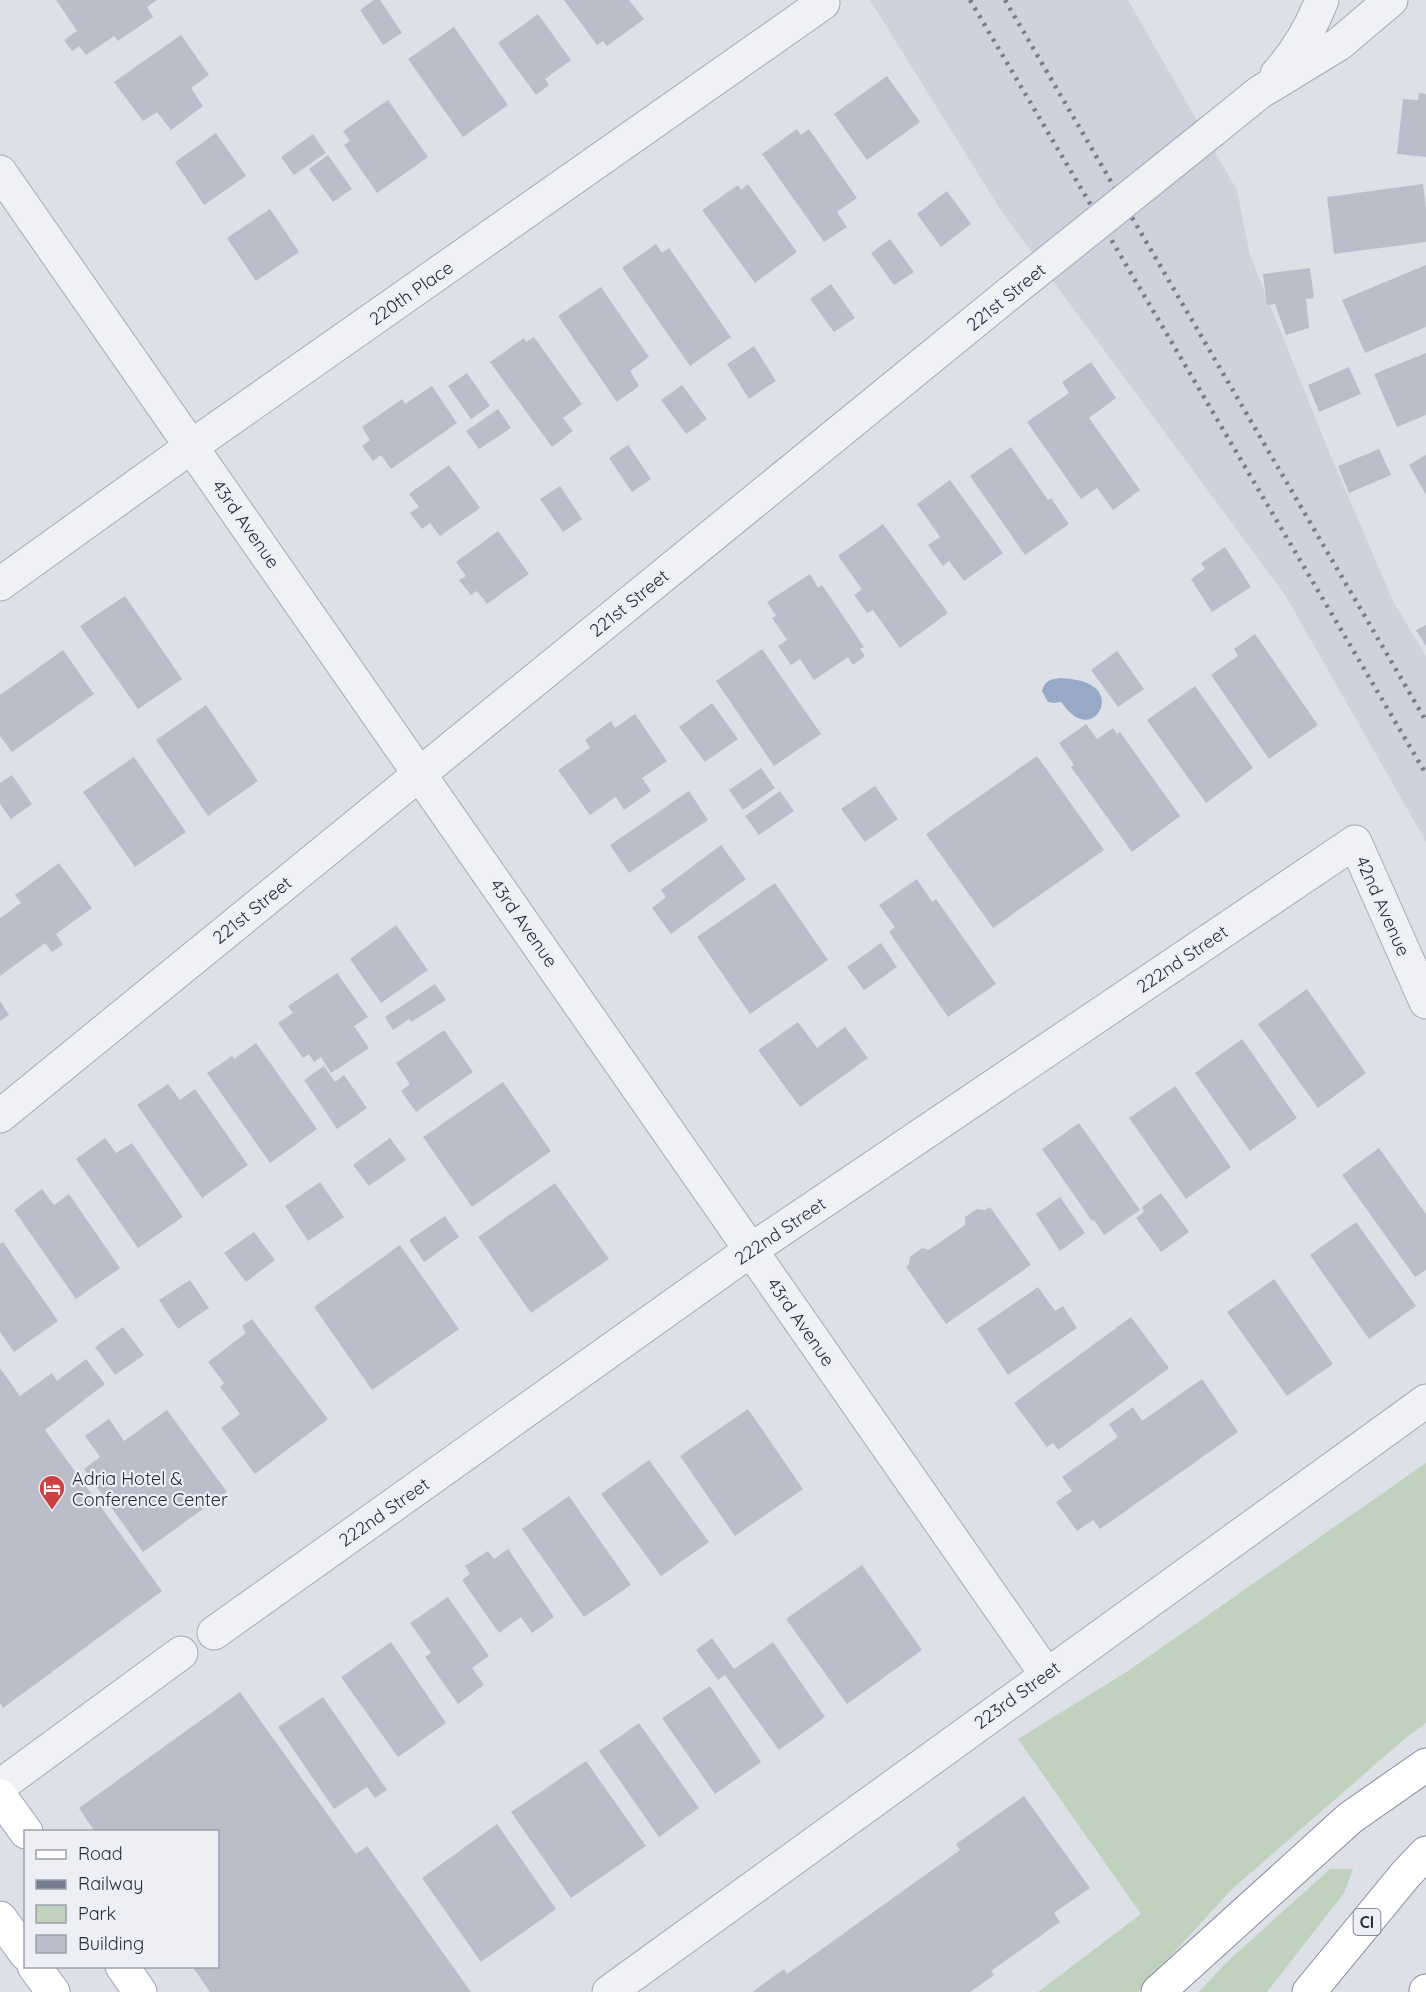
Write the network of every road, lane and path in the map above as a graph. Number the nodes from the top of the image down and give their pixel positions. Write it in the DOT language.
graph roads {
  1 [pos="1322,0"];
  2 [pos="1391,0"];
  3 [pos="823,3"];
  4 [pos="1260,92"];
  5 [pos="0,172"];
  6 [pos="192,446"];
  7 [pos="0,584"];
  8 [pos="420,773"];
  9 [pos="1355,842"];
  10 [pos="1426,1002"];
  11 [pos="0,1116"];
  12 [pos="751,1250"];
  13 [pos="1426,1401"];
  14 [pos="214,1633"];
  15 [pos="181,1653"];
  16 [pos="1046,1674"];
  17 [pos="1426,1766"];
  18 [pos="0,1786"];
  19 [pos="0,1796"];
  20 [pos="25,1830"];
  21 [pos="1426,1853"];
  22 [pos="0,1918"];
  23 [pos="24,1951"];
  24 [pos="35,1968"];
  25 [pos="123,1968"];
  26 [pos="52,1992"];
  27 [pos="140,1992"];
  28 [pos="609,1992"];
  29 [pos="1158,1992"];
  30 [pos="1310,1992"];
  1 -- 4 [label="street, 221st Street"];
  2 -- 4 [label="street, 221st Street"];
  3 -- 6 [label="street, 220th Place"];
  4 -- 8 [label="street, 221st Street, bridge"];
  5 -- 6 [label="street, 43rd Avenue"];
  6 -- 7 [label="street, 220th Place"];
  6 -- 8 [label="street, 43rd Avenue"];
  8 -- 11 [label="street, 221st Street"];
  8 -- 12 [label="street, 43rd Avenue"];
  9 -- 10 [label="street, 42nd Avenue"];
  9 -- 12 [label="street, 222nd Street"];
  12 -- 14 [label="street, 222nd Street"];
  12 -- 16 [label="street, 43rd Avenue"];
  13 -- 16 [label="street, 223rd Street"];
  15 -- 18 [label="street"];
  16 -- 28 [label="street, 223rd Street"];
  17 -- 29 [label="main road"];
  19 -- 20 [label="main road"];
  21 -- 30 [label="main road, CI"];
  22 -- 23 [label="main road"];
  24 -- 26 [label="main road"];
  25 -- 27 [label="main road"];
}
